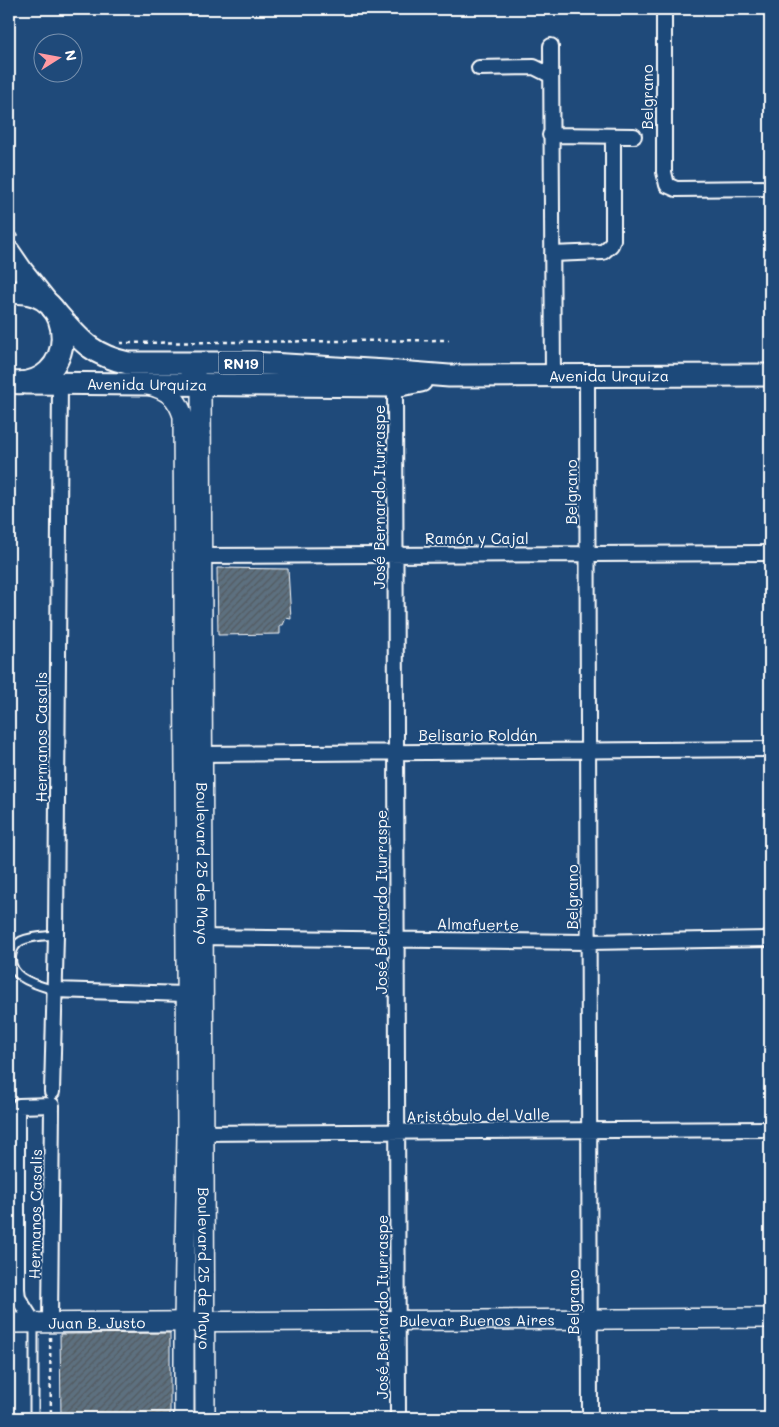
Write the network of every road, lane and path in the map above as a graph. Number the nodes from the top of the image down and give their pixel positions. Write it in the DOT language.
graph roads {
  1 [pos="664,9"];
  2 [pos="551,46"];
  3 [pos="479,68"];
  4 [pos="550,75"];
  5 [pos="550,135"];
  6 [pos="613,136"];
  7 [pos="634,136"];
  8 [pos="770,188"];
  9 [pos="9,219"];
  10 [pos="15,247"];
  11 [pos="552,254"];
  12 [pos="9,293"];
  13 [pos="50,306"];
  14 [pos="449,340"];
  15 [pos="115,343"];
  16 [pos="130,363"];
  17 [pos="770,375"];
  18 [pos="448,376"];
  19 [pos="553,376"];
  20 [pos="587,376"];
  21 [pos="15,383"];
  22 [pos="60,383"];
  23 [pos="142,383"];
  24 [pos="201,384"];
  25 [pos="394,386"];
  26 [pos="770,553"];
  27 [pos="587,554"];
  28 [pos="396,555"];
  29 [pos="193,556"];
  30 [pos="770,750"];
  31 [pos="588,751"];
  32 [pos="396,752"];
  33 [pos="194,754"];
  34 [pos="56,935"];
  35 [pos="195,937"];
  36 [pos="397,939"];
  37 [pos="770,939"];
  38 [pos="588,942"];
  39 [pos="54,990"];
  40 [pos="185,994"];
  41 [pos="52,1098"];
  42 [pos="770,1129"];
  43 [pos="589,1130"];
  44 [pos="398,1132"];
  45 [pos="195,1133"];
  46 [pos="770,1318"];
  47 [pos="590,1320"];
  48 [pos="398,1321"];
  49 [pos="184,1322"];
  50 [pos="204,1322"];
  51 [pos="9,1323"];
  52 [pos="42,1323"];
  53 [pos="34,1418"];
  54 [pos="51,1418"];
  55 [pos="184,1418"];
  56 [pos="205,1418"];
  57 [pos="398,1418"];
  58 [pos="590,1418"];
  1 -- 8 [label="street, Belgrano"];
  2 -- 4 [label="street"];
  3 -- 4 [label="street"];
  4 -- 5 [label="street"];
  5 -- 6 [label="street"];
  5 -- 11 [label="street"];
  6 -- 7 [label="street"];
  6 -- 11 [label="street"];
  9 -- 10 [label="path"];
  10 -- 13 [label="main road, RN19"];
  11 -- 19 [label="street"];
  12 -- 13 [label="main road, RN19"];
  13 -- 16 [label="main road, Avenida Urquiza / RN19"];
  13 -- 21 [label="main road, RN19"];
  14 -- 15 [label="path"];
  16 -- 18 [label="main road, Avenida Urquiza / RN19"];
  16 -- 24 [label="main road"];
  17 -- 20 [label="main road, Avenida Urquiza / RN19"];
  18 -- 19 [label="main road, Avenida Urquiza / RN19"];
  18 -- 25 [label="main road, Avenida Urquiza / RN19"];
  19 -- 20 [label="main road, Avenida Urquiza / RN19"];
  20 -- 27 [label="street, Belgrano"];
  21 -- 22 [label="main road, Avenida Urquiza / RN19"];
  22 -- 23 [label="main road, Avenida Urquiza / RN19"];
  22 -- 34 [label="street, Hermanos Casalis"];
  23 -- 24 [label="main road, Avenida Urquiza / RN19"];
  23 -- 29 [label="main road, Boulevard 25 de Mayo"];
  24 -- 25 [label="main road, Avenida Urquiza / RN19"];
  24 -- 29 [label="main road, Boulevard 25 de Mayo"];
  25 -- 28 [label="street, José Bernardo Iturraspe"];
  26 -- 27 [label="street, Ramón y Cajal"];
  27 -- 28 [label="street, Ramón y Cajal"];
  27 -- 31 [label="street, Belgrano"];
  28 -- 29 [label="street, Ramón y Cajal"];
  28 -- 32 [label="street, José Bernardo Iturraspe"];
  29 -- 33 [label="main road, Boulevard 25 de Mayo"];
  30 -- 31 [label="street, Belisario Roldán"];
  31 -- 32 [label="street, Belisario Roldán"];
  31 -- 38 [label="street, Belgrano"];
  32 -- 33 [label="street, Belisario Roldán"];
  32 -- 36 [label="street, José Bernardo Iturraspe"];
  33 -- 35 [label="main road, Boulevard 25 de Mayo"];
  34 -- 39 [label="street, Hermanos Casalis"];
  34 -- 39 [label="lane"];
  35 -- 36 [label="street, Almafuerte"];
  35 -- 40 [label="main road, Boulevard 25 de Mayo"];
  35 -- 45 [label="main road, Boulevard 25 de Mayo"];
  36 -- 38 [label="street, Almafuerte"];
  36 -- 44 [label="street, José Bernardo Iturraspe"];
  37 -- 38 [label="street, Almafuerte"];
  38 -- 43 [label="street, Belgrano"];
  39 -- 40 [label="street"];
  39 -- 41 [label="street, Hermanos Casalis"];
  40 -- 45 [label="main road, Boulevard 25 de Mayo"];
  41 -- 52 [label="street, Hermanos Casalis"];
  41 -- 52 [label="street, Hermanos Casalis"];
  42 -- 43 [label="street, Aristóbulo del Valle"];
  43 -- 44 [label="street, Aristóbulo del Valle"];
  43 -- 47 [label="street, Belgrano"];
  44 -- 45 [label="street, Aristóbulo del Valle"];
  44 -- 48 [label="street, José Bernardo Iturraspe"];
  45 -- 49 [label="main road, Boulevard 25 de Mayo"];
  45 -- 50 [label="main road, Boulevard 25 de Mayo"];
  46 -- 47 [label="main road, Bulevar Buenos Aires"];
  47 -- 48 [label="main road, Bulevar Buenos Aires"];
  47 -- 58 [label="street, Belgrano"];
  48 -- 50 [label="main road, Bulevar Buenos Aires"];
  48 -- 57 [label="street, José Bernardo Iturraspe"];
  49 -- 50 [label="main road, Bulevar Buenos Aires"];
  49 -- 52 [label="main road, Juan B. Justo"];
  49 -- 55 [label="main road, Boulevard 25 de Mayo"];
  50 -- 56 [label="main road, Boulevard 25 de Mayo"];
  51 -- 52 [label="main road, Juan B. Justo"];
  52 -- 53 [label="lane"];
  52 -- 54 [label="path"];
}
